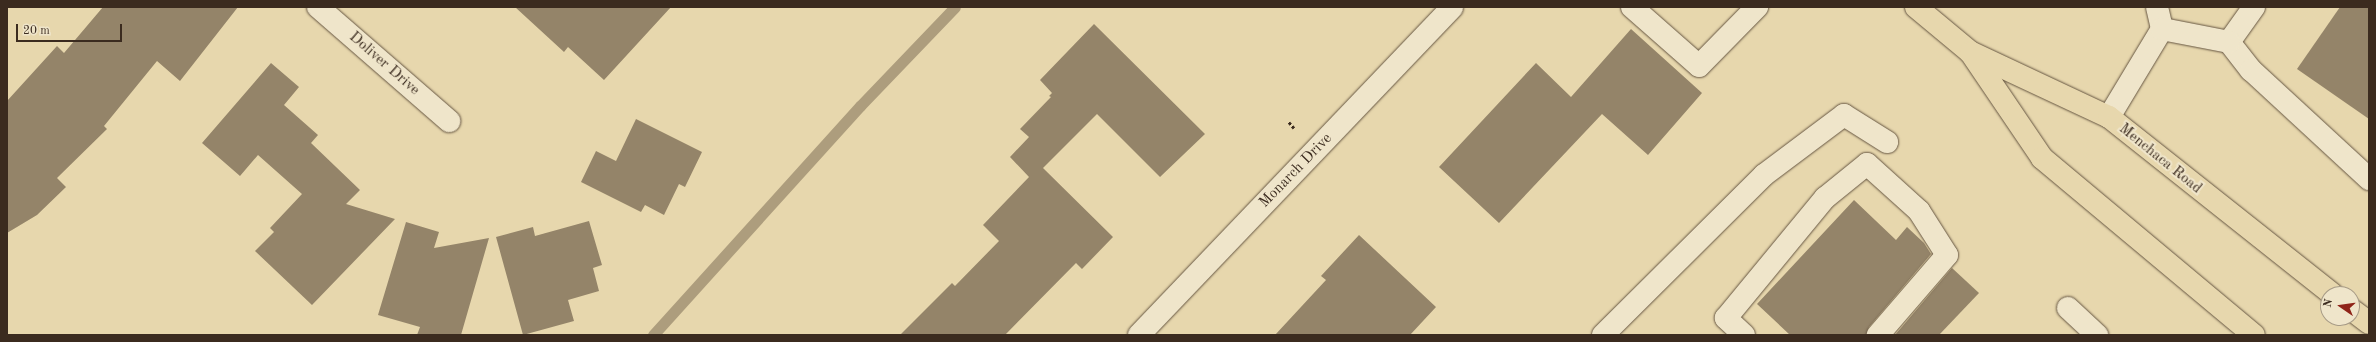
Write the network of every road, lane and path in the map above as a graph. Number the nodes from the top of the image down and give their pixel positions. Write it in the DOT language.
graph roads {
  1 [pos="318,7"];
  2 [pos="1452,7"];
  3 [pos="1632,7"];
  4 [pos="1757,7"];
  5 [pos="1916,7"];
  6 [pos="2157,7"];
  7 [pos="2254,7"];
  8 [pos="2162,29"];
  9 [pos="2229,42"];
  10 [pos="1970,52"];
  11 [pos="2109,117"];
  12 [pos="449,121"];
  13 [pos="1887,142"];
  14 [pos="2369,180"];
  15 [pos="2322,286"];
  16 [pos="2068,308"];
  17 [pos="2360,316"];
  18 [pos="2369,323"];
  19 [pos="1139,335"];
  20 [pos="1603,335"];
  21 [pos="1744,335"];
  22 [pos="1878,335"];
  23 [pos="2097,335"];
  24 [pos="2254,335"];
  1 -- 12 [label="street, Doliver Drive"];
  2 -- 19 [label="street, Monarch Drive"];
  3 -- 4 [label="street"];
  5 -- 10 [label="main road, Menchaca Road"];
  6 -- 8 [label="street"];
  7 -- 9 [label="street"];
  8 -- 9 [label="street"];
  8 -- 11 [label="street"];
  9 -- 14 [label="street"];
  10 -- 11 [label="main road, Menchaca Road"];
  10 -- 24 [label="main road, Menchaca Road"];
  11 -- 15 [label="main road, Menchaca Road"];
  13 -- 20 [label="street"];
  16 -- 23 [label="street"];
  17 -- 18 [label="main road"];
  21 -- 22 [label="street"];
}
